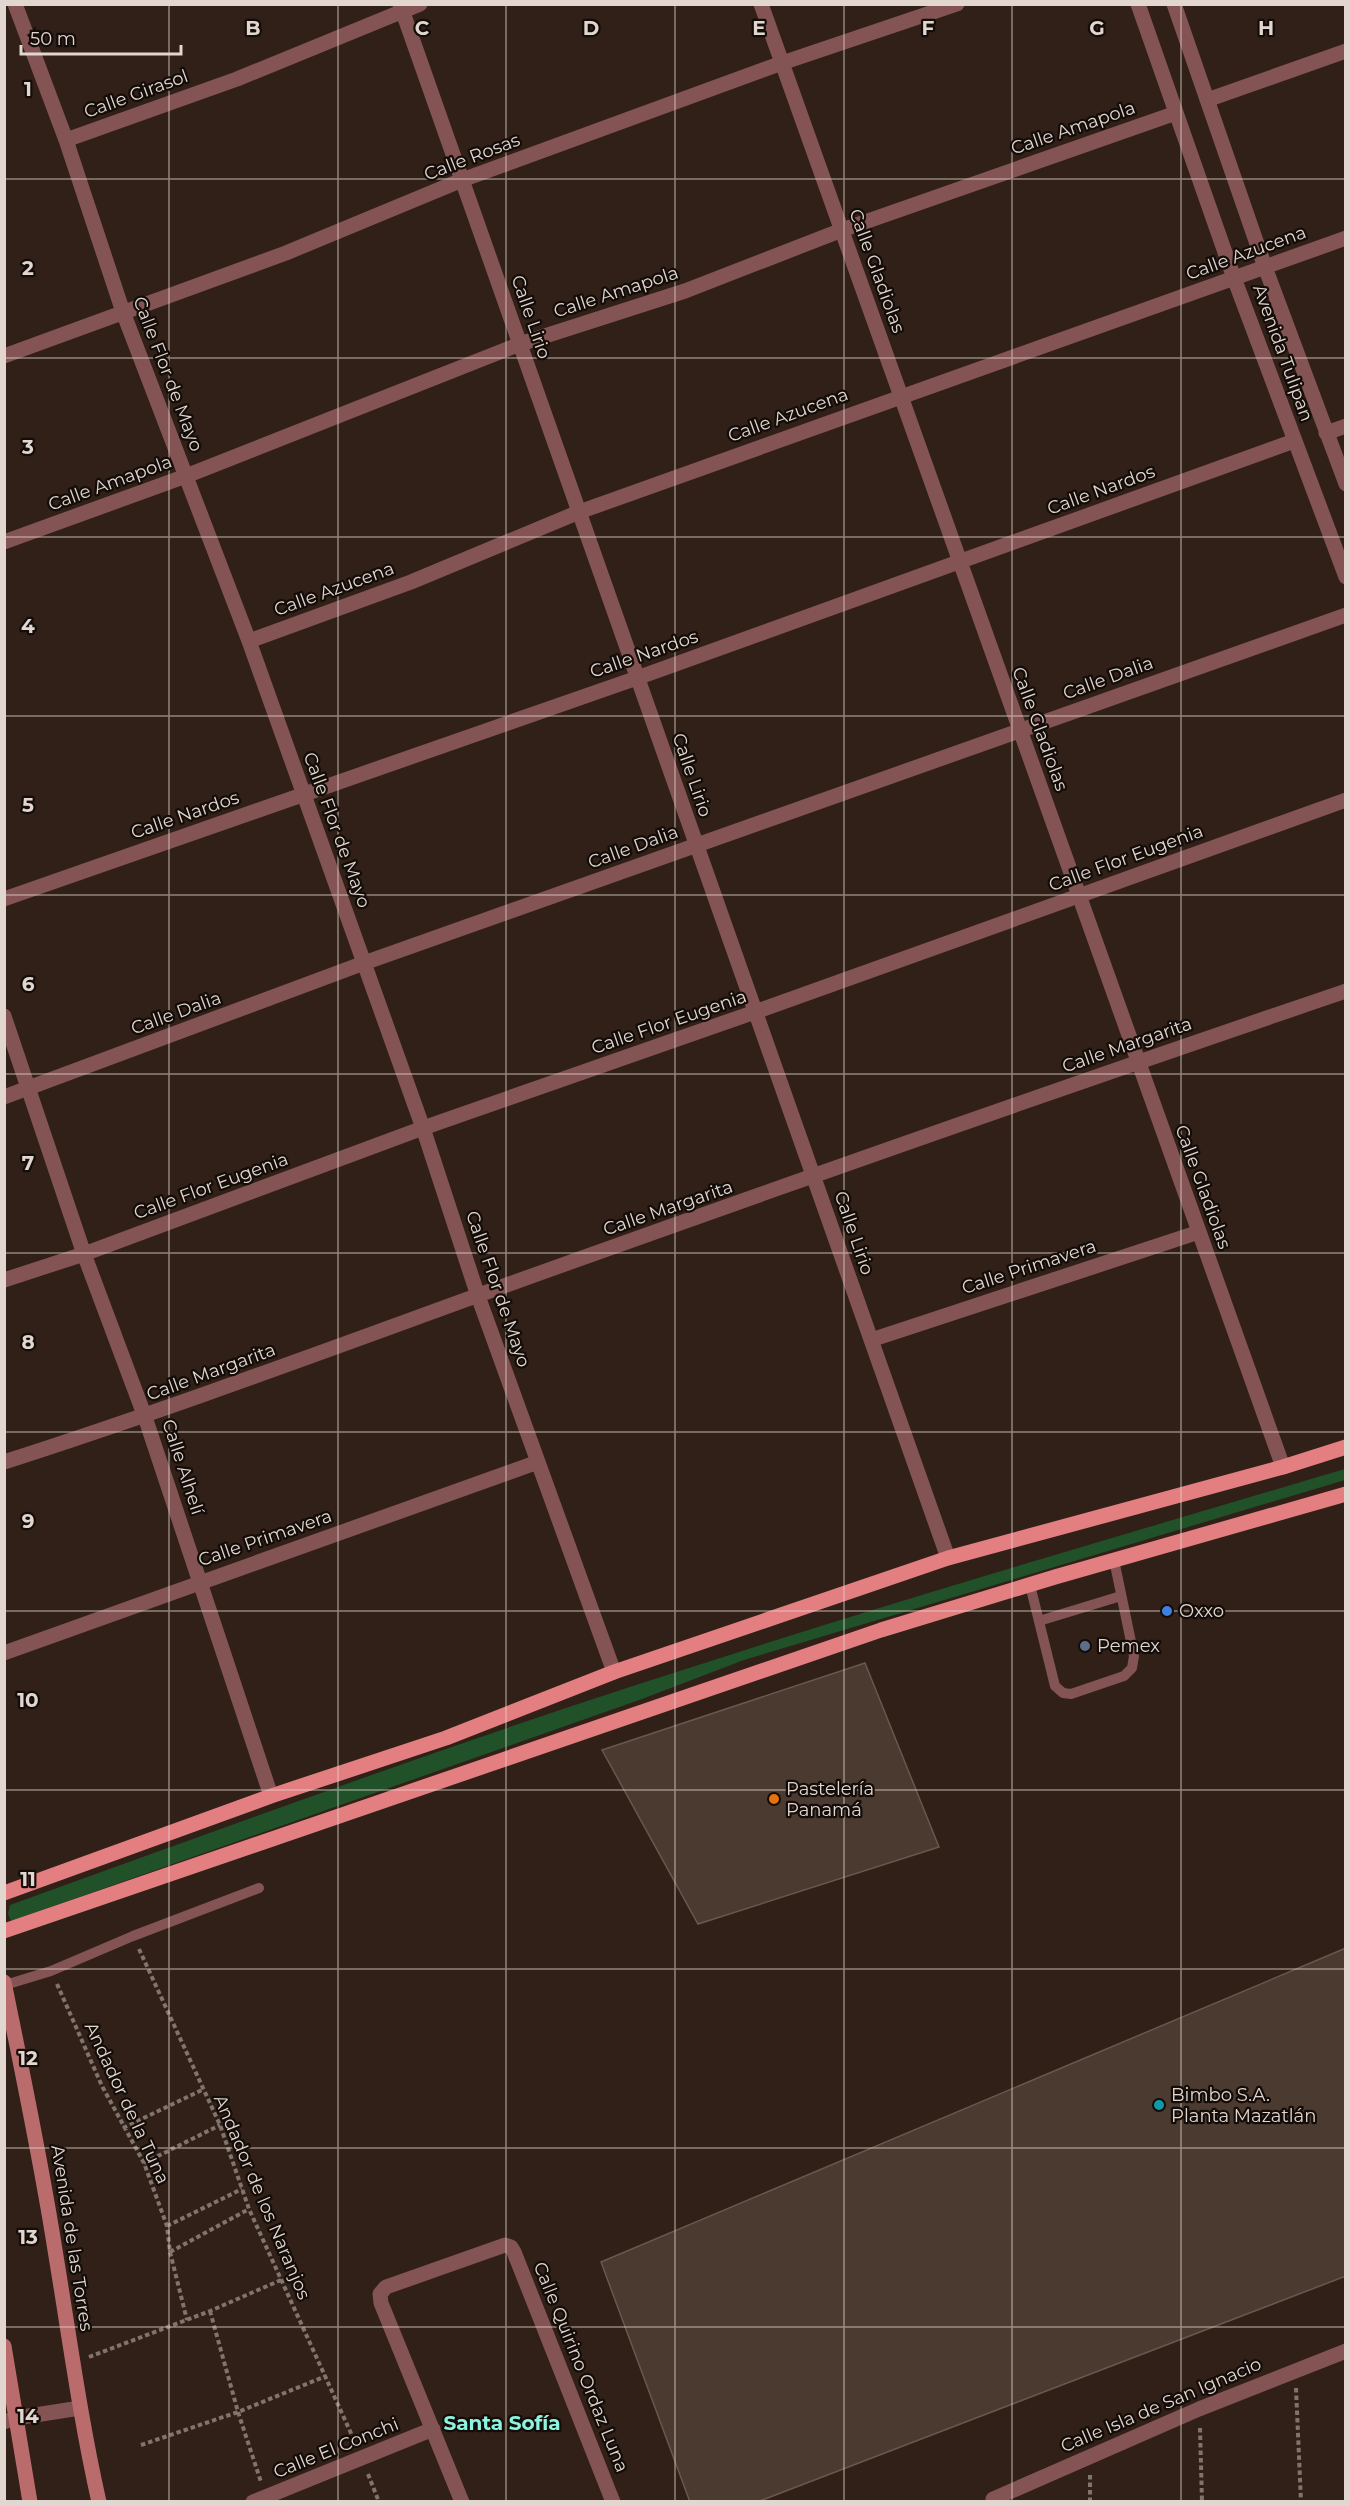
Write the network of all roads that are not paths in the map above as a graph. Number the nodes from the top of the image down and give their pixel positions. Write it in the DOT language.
graph roads {
  1 [pos="15,4"];
  2 [pos="420,4"];
  3 [pos="761,4"];
  4 [pos="957,4"];
  5 [pos="1138,4"];
  6 [pos="1174,4"];
  7 [pos="401,8"];
  8 [pos="1346,51"];
  9 [pos="782,63"];
  10 [pos="1207,100"];
  11 [pos="1176,113"];
  12 [pos="66,140"];
  13 [pos="462,180"];
  14 [pos="842,230"];
  15 [pos="1346,238"];
  16 [pos="1265,267"];
  17 [pos="1234,278"];
  18 [pos="123,312"];
  19 [pos="520,344"];
  20 [pos="4,356"];
  21 [pos="901,396"];
  22 [pos="1346,426"];
  23 [pos="1326,433"];
  24 [pos="1294,441"];
  25 [pos="186,476"];
  26 [pos="1346,484"];
  27 [pos="579,512"];
  28 [pos="4,542"];
  29 [pos="960,562"];
  30 [pos="1346,577"];
  31 [pos="1346,615"];
  32 [pos="249,641"];
  33 [pos="637,678"];
  34 [pos="1020,730"];
  35 [pos="302,794"];
  36 [pos="1346,800"];
  37 [pos="696,845"];
  38 [pos="1079,895"];
  39 [pos="4,899"];
  40 [pos="364,963"];
  41 [pos="1346,991"];
  42 [pos="755,1012"];
  43 [pos="4,1016"];
  44 [pos="1138,1062"];
  45 [pos="30,1088"];
  46 [pos="4,1097"];
  47 [pos="423,1128"];
  48 [pos="813,1177"];
  49 [pos="1199,1232"];
  50 [pos="84,1254"];
  51 [pos="4,1280"];
  52 [pos="478,1296"];
  53 [pos="871,1340"];
  54 [pos="145,1417"];
  55 [pos="1346,1447"];
  56 [pos="4,1462"];
  57 [pos="538,1462"];
  58 [pos="1282,1467"];
  59 [pos="1346,1494"];
  60 [pos="948,1558"];
  61 [pos="1114,1560"];
  62 [pos="200,1581"];
  63 [pos="1030,1585"];
  64 [pos="1121,1596"];
  65 [pos="1039,1622"];
  66 [pos="4,1653"];
  67 [pos="614,1672"];
  68 [pos="271,1796"];
  69 [pos="259,1888"];
  70 [pos="4,1893"];
  71 [pos="4,1931"];
  72 [pos="5,1984"];
  73 [pos="4,2346"];
  74 [pos="1346,2351"];
  75 [pos="80,2408"];
  76 [pos="10,2420"];
  77 [pos="433,2429"];
  78 [pos="260,2499"];
  79 [pos="993,2499"];
  80 [pos="30,2502"];
  81 [pos="99,2502"];
  82 [pos="462,2502"];
  83 [pos="613,2502"];
  1 -- 12 [label="street, Calle Flor de Mayo"];
  2 -- 7 [label="street, Calle Girasol"];
  3 -- 9 [label="street, Calle Gladiolas"];
  4 -- 9 [label="street, Calle Rosas"];
  5 -- 11 [label="street, Avenida Tulipan"];
  6 -- 10 [label="street, Avenida Tulipan"];
  7 -- 12 [label="street, Calle Girasol"];
  7 -- 13 [label="street, Calle Lirio"];
  8 -- 10 [label="street"];
  9 -- 13 [label="street, Calle Rosas"];
  9 -- 14 [label="street, Calle Gladiolas"];
  10 -- 16 [label="street, Avenida Tulipan"];
  11 -- 14 [label="street, Calle Amapola"];
  11 -- 17 [label="street, Avenida Tulipan"];
  12 -- 18 [label="street, Calle Flor de Mayo"];
  13 -- 18 [label="street, Calle Rosas"];
  13 -- 19 [label="street, Calle Lirio"];
  14 -- 19 [label="street, Calle Amapola"];
  14 -- 21 [label="street, Calle Gladiolas"];
  15 -- 16 [label="street, Calle Azucena"];
  16 -- 17 [label="street, Calle Azucena"];
  16 -- 23 [label="street, Avenida Tulipan"];
  17 -- 21 [label="street, Calle Azucena"];
  17 -- 24 [label="street, Avenida Tulipan"];
  18 -- 20 [label="street, Calle Rosas"];
  18 -- 25 [label="street, Calle Flor de Mayo"];
  19 -- 25 [label="street, Calle Amapola"];
  19 -- 27 [label="street, Calle Lirio"];
  21 -- 27 [label="street, Calle Azucena"];
  21 -- 29 [label="street, Calle Gladiolas"];
  22 -- 23 [label="street"];
  23 -- 26 [label="street, Avenida Tulipan"];
  24 -- 29 [label="street, Calle Nardos"];
  24 -- 30 [label="street, Avenida Tulipan"];
  25 -- 28 [label="street, Calle Amapola"];
  25 -- 32 [label="street, Calle Flor de Mayo"];
  27 -- 32 [label="street, Calle Azucena"];
  27 -- 33 [label="street, Calle Lirio"];
  29 -- 33 [label="street, Calle Nardos"];
  29 -- 34 [label="street, Calle Gladiolas"];
  31 -- 34 [label="street, Calle Dalia"];
  32 -- 35 [label="street, Calle Flor de Mayo"];
  33 -- 35 [label="street, Calle Nardos"];
  33 -- 37 [label="street, Calle Lirio"];
  34 -- 37 [label="street, Calle Dalia"];
  34 -- 38 [label="street, Calle Gladiolas"];
  35 -- 39 [label="street, Calle Nardos"];
  35 -- 40 [label="street, Calle Flor de Mayo"];
  36 -- 38 [label="street, Calle Flor Eugenia"];
  37 -- 40 [label="street, Calle Dalia"];
  37 -- 42 [label="street, Calle Lirio"];
  38 -- 42 [label="street, Calle Flor Eugenia"];
  38 -- 44 [label="street, Calle Gladiolas"];
  40 -- 45 [label="street, Calle Dalia"];
  40 -- 47 [label="street, Calle Flor de Mayo"];
  41 -- 44 [label="street, Calle Margarita"];
  42 -- 47 [label="street, Calle Flor Eugenia"];
  42 -- 48 [label="street, Calle Lirio"];
  43 -- 45 [label="street, Calle Alhelí"];
  44 -- 48 [label="street, Calle Margarita"];
  44 -- 49 [label="street, Calle Gladiolas"];
  45 -- 46 [label="street, Calle Dalia"];
  45 -- 50 [label="street, Calle Alhelí"];
  47 -- 50 [label="street, Calle Flor Eugenia"];
  47 -- 52 [label="street, Calle Flor de Mayo"];
  48 -- 52 [label="street, Calle Margarita"];
  48 -- 53 [label="street, Calle Lirio"];
  49 -- 53 [label="street, Calle Primavera"];
  49 -- 58 [label="street, Calle Gladiolas"];
  50 -- 51 [label="street, Calle Flor Eugenia"];
  50 -- 54 [label="street, Calle Alhelí"];
  52 -- 54 [label="street, Calle Margarita"];
  52 -- 57 [label="street, Calle Flor de Mayo"];
  53 -- 60 [label="street, Calle Lirio"];
  54 -- 56 [label="street, Calle Margarita"];
  54 -- 62 [label="street, Calle Alhelí"];
  55 -- 58 [label="main road"];
  57 -- 62 [label="street, Calle Primavera"];
  57 -- 67 [label="street, Calle Flor de Mayo"];
  58 -- 60 [label="main road"];
  59 -- 61 [label="main road"];
  60 -- 67 [label="main road"];
  61 -- 63 [label="main road"];
  61 -- 64 [label="lane"];
  62 -- 66 [label="street, Calle Primavera"];
  62 -- 68 [label="street, Calle Alhelí"];
  63 -- 65 [label="lane"];
  63 -- 71 [label="main road"];
  64 -- 65 [label="lane"];
  64 -- 65 [label="lane"];
  67 -- 68 [label="main road"];
  68 -- 70 [label="main road"];
  69 -- 72 [label="lane"];
  72 -- 75 [label="street, Avenida de las Torres"];
  73 -- 76 [label="street"];
  74 -- 79 [label="street, Calle Isla de San Ignacio"];
  75 -- 76 [label="street"];
  75 -- 81 [label="street, Avenida de las Torres"];
  76 -- 80 [label="street"];
  77 -- 78 [label="street, Calle El Conchi"];
  77 -- 82 [label="street"];
  77 -- 83 [label="street, Calle Quirino Ordaz Luna"];
}
